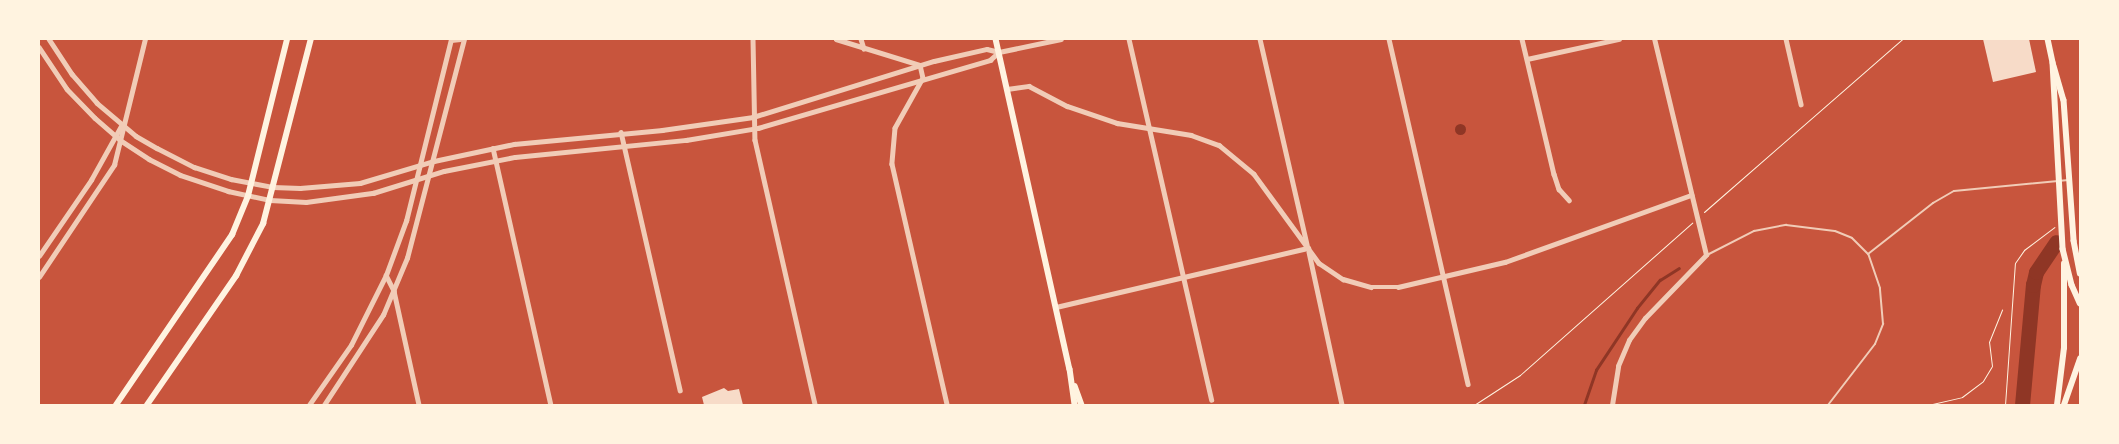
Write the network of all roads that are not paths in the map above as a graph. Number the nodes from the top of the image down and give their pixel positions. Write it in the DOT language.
graph roads {
  1 [pos="48,39"];
  2 [pos="144,39"];
  3 [pos="287,39"];
  4 [pos="311,39"];
  5 [pos="451,39"];
  6 [pos="462,39"];
  7 [pos="753,39"];
  8 [pos="836,39"];
  9 [pos="861,39"];
  10 [pos="996,39"];
  11 [pos="1061,39"];
  12 [pos="1129,39"];
  13 [pos="1260,39"];
  14 [pos="1389,39"];
  15 [pos="1522,39"];
  16 [pos="1619,39"];
  17 [pos="1654,39"];
  18 [pos="1786,39"];
  19 [pos="2048,39"];
  20 [pos="39,47"];
  21 [pos="864,49"];
  22 [pos="999,52"];
  23 [pos="1527,60"];
  24 [pos="2053,63"];
  25 [pos="920,65"];
  26 [pos="923,78"];
  27 [pos="1007,89"];
  28 [pos="1801,104"];
  29 [pos="753,116"];
  30 [pos="122,125"];
  31 [pos="753,129"];
  32 [pos="1149,130"];
  33 [pos="621,132"];
  34 [pos="114,135"];
  35 [pos="120,140"];
  36 [pos="624,146"];
  37 [pos="493,148"];
  38 [pos="496,160"];
  39 [pos="434,161"];
  40 [pos="420,166"];
  41 [pos="430,176"];
  42 [pos="417,180"];
  43 [pos="2070,180"];
  44 [pos="2060,181"];
  45 [pos="251,183"];
  46 [pos="273,187"];
  47 [pos="1691,195"];
  48 [pos="248,196"];
  49 [pos="270,200"];
  50 [pos="1570,200"];
  51 [pos="1308,248"];
  52 [pos="2063,249"];
  53 [pos="2076,249"];
  54 [pos="1868,254"];
  55 [pos="1706,255"];
  56 [pos="39,256"];
  57 [pos="2080,258"];
  58 [pos="2080,273"];
  59 [pos="386,275"];
  60 [pos="1444,276"];
  61 [pos="39,277"];
  62 [pos="1184,278"];
  63 [pos="394,291"];
  64 [pos="2080,303"];
  65 [pos="1056,307"];
  66 [pos="2080,359"];
  67 [pos="1070,369"];
  68 [pos="1468,384"];
  69 [pos="680,390"];
  70 [pos="1212,400"];
  71 [pos="116,405"];
  72 [pos="147,405"];
  73 [pos="309,405"];
  74 [pos="324,405"];
  75 [pos="419,405"];
  76 [pos="552,405"];
  77 [pos="815,405"];
  78 [pos="947,405"];
  79 [pos="1075,405"];
  80 [pos="1082,405"];
  81 [pos="1342,405"];
  82 [pos="1612,405"];
  83 [pos="1828,405"];
  84 [pos="2057,405"];
  85 [pos="2064,405"];
  1 -- 30 [label="street"];
  2 -- 30 [label="street"];
  3 -- 45 [label="main road"];
  4 -- 46 [label="main road"];
  5 -- 6 [label="street"];
  5 -- 40 [label="street"];
  6 -- 39 [label="street"];
  7 -- 29 [label="street"];
  8 -- 21 [label="street"];
  9 -- 21 [label="street"];
  10 -- 22 [label="main road"];
  11 -- 22 [label="street"];
  12 -- 32 [label="street"];
  13 -- 51 [label="street"];
  14 -- 60 [label="street"];
  15 -- 23 [label="street"];
  16 -- 23 [label="street"];
  17 -- 47 [label="street"];
  18 -- 28 [label="street"];
  19 -- 24 [label="main road"];
  20 -- 34 [label="street"];
  21 -- 25 [label="street"];
  22 -- 25 [label="street"];
  22 -- 26 [label="street"];
  22 -- 27 [label="main road"];
  23 -- 50 [label="street"];
  24 -- 43 [label="main road"];
  24 -- 44 [label="main road"];
  25 -- 26 [label="street"];
  25 -- 29 [label="street"];
  26 -- 31 [label="street"];
  26 -- 78 [label="street"];
  27 -- 32 [label="street"];
  27 -- 65 [label="main road"];
  29 -- 31 [label="street"];
  29 -- 33 [label="street"];
  30 -- 34 [label="street"];
  30 -- 35 [label="street"];
  30 -- 45 [label="street"];
  31 -- 36 [label="street"];
  31 -- 77 [label="street"];
  32 -- 51 [label="street"];
  32 -- 62 [label="street"];
  33 -- 36 [label="street"];
  33 -- 37 [label="street"];
  34 -- 35 [label="street"];
  34 -- 56 [label="street"];
  35 -- 48 [label="street"];
  35 -- 61 [label="street"];
  36 -- 38 [label="street"];
  36 -- 69 [label="street"];
  37 -- 38 [label="street"];
  37 -- 39 [label="street"];
  38 -- 41 [label="street"];
  38 -- 76 [label="street"];
  39 -- 40 [label="street"];
  39 -- 41 [label="street"];
  40 -- 42 [label="street"];
  40 -- 46 [label="street"];
  41 -- 42 [label="street"];
  41 -- 63 [label="street"];
  42 -- 49 [label="street"];
  42 -- 59 [label="street"];
  43 -- 44 [label="lane"];
  43 -- 53 [label="main road"];
  44 -- 52 [label="main road"];
  44 -- 54 [label="lane"];
  45 -- 46 [label="street"];
  45 -- 48 [label="main road"];
  46 -- 49 [label="main road"];
  47 -- 55 [label="street"];
  47 -- 60 [label="street"];
  48 -- 49 [label="street"];
  48 -- 71 [label="main road"];
  49 -- 72 [label="main road"];
  51 -- 60 [label="street"];
  51 -- 62 [label="street"];
  51 -- 81 [label="street"];
  52 -- 64 [label="main road"];
  52 -- 84 [label="main road"];
  53 -- 57 [label="main road"];
  53 -- 58 [label="main road"];
  54 -- 55 [label="lane"];
  54 -- 83 [label="lane"];
  55 -- 82 [label="street"];
  59 -- 63 [label="street"];
  59 -- 73 [label="street"];
  60 -- 68 [label="street"];
  62 -- 65 [label="street"];
  62 -- 70 [label="street"];
  63 -- 74 [label="street"];
  63 -- 75 [label="street"];
  65 -- 67 [label="main road"];
  66 -- 85 [label="main road"];
  67 -- 79 [label="main road"];
  67 -- 80 [label="main road"];
}
